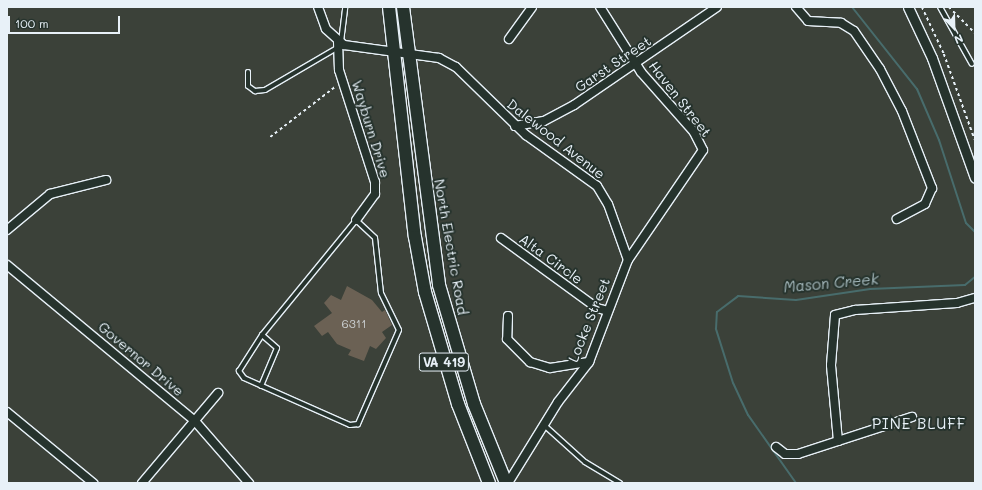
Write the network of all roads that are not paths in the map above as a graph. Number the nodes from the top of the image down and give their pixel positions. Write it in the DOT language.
graph roads {
  1 [pos="318,7"];
  2 [pos="345,7"];
  3 [pos="389,7"];
  4 [pos="403,7"];
  5 [pos="532,7"];
  6 [pos="600,7"];
  7 [pos="718,7"];
  8 [pos="796,7"];
  9 [pos="908,7"];
  10 [pos="940,7"];
  11 [pos="509,39"];
  12 [pos="338,44"];
  13 [pos="394,54"];
  14 [pos="409,56"];
  15 [pos="636,64"];
  16 [pos="972,64"];
  17 [pos="248,72"];
  18 [pos="515,126"];
  19 [pos="694,167"];
  20 [pos="975,178"];
  21 [pos="106,180"];
  22 [pos="897,219"];
  23 [pos="356,220"];
  24 [pos="7,230"];
  25 [pos="500,238"];
  26 [pos="628,260"];
  27 [pos="7,265"];
  28 [pos="975,298"];
  29 [pos="608,311"];
  30 [pos="508,316"];
  31 [pos="262,335"];
  32 [pos="589,362"];
  33 [pos="261,386"];
  34 [pos="218,393"];
  35 [pos="7,412"];
  36 [pos="912,416"];
  37 [pos="194,420"];
  38 [pos="544,425"];
  39 [pos="838,441"];
  40 [pos="776,447"];
  41 [pos="93,483"];
  42 [pos="142,483"];
  43 [pos="249,483"];
  44 [pos="489,483"];
  45 [pos="507,483"];
  46 [pos="620,483"];
  1 -- 12 [label="street"];
  2 -- 12 [label="lane"];
  3 -- 13 [label="main road, VA 419"];
  4 -- 14 [label="main road, North Electric Road / VA 419"];
  5 -- 11 [label="street"];
  6 -- 15 [label="street, Haven Street"];
  7 -- 15 [label="street, Garst Street"];
  8 -- 22 [label="street"];
  9 -- 20 [label="street"];
  10 -- 16 [label="lane"];
  12 -- 13 [label="street, Dalewood Avenue"];
  12 -- 17 [label="lane"];
  12 -- 23 [label="street, Wayburn Drive"];
  13 -- 14 [label="street, Dalewood Avenue"];
  13 -- 44 [label="main road, VA 419"];
  14 -- 18 [label="street, Dalewood Avenue"];
  14 -- 45 [label="main road, North Electric Road / VA 419"];
  15 -- 18 [label="street, Garst Street"];
  15 -- 19 [label="street, Haven Street"];
  18 -- 26 [label="street, Dalewood Avenue"];
  19 -- 26 [label="street, Locke Street"];
  21 -- 24 [label="street"];
  23 -- 31 [label="lane"];
  23 -- 33 [label="lane"];
  25 -- 29 [label="street, Alta Circle"];
  26 -- 29 [label="street, Locke Street"];
  27 -- 37 [label="street, Governor Drive"];
  28 -- 39 [label="street"];
  29 -- 32 [label="street, Locke Street"];
  30 -- 32 [label="street"];
  31 -- 33 [label="lane"];
  31 -- 33 [label="lane"];
  32 -- 38 [label="street, Locke Street"];
  34 -- 37 [label="street"];
  35 -- 41 [label="street"];
  36 -- 39 [label="street"];
  37 -- 42 [label="street"];
  37 -- 43 [label="street, Governor Drive"];
  38 -- 45 [label="street, Locke Street"];
  38 -- 46 [label="lane"];
  39 -- 40 [label="street"];
}
